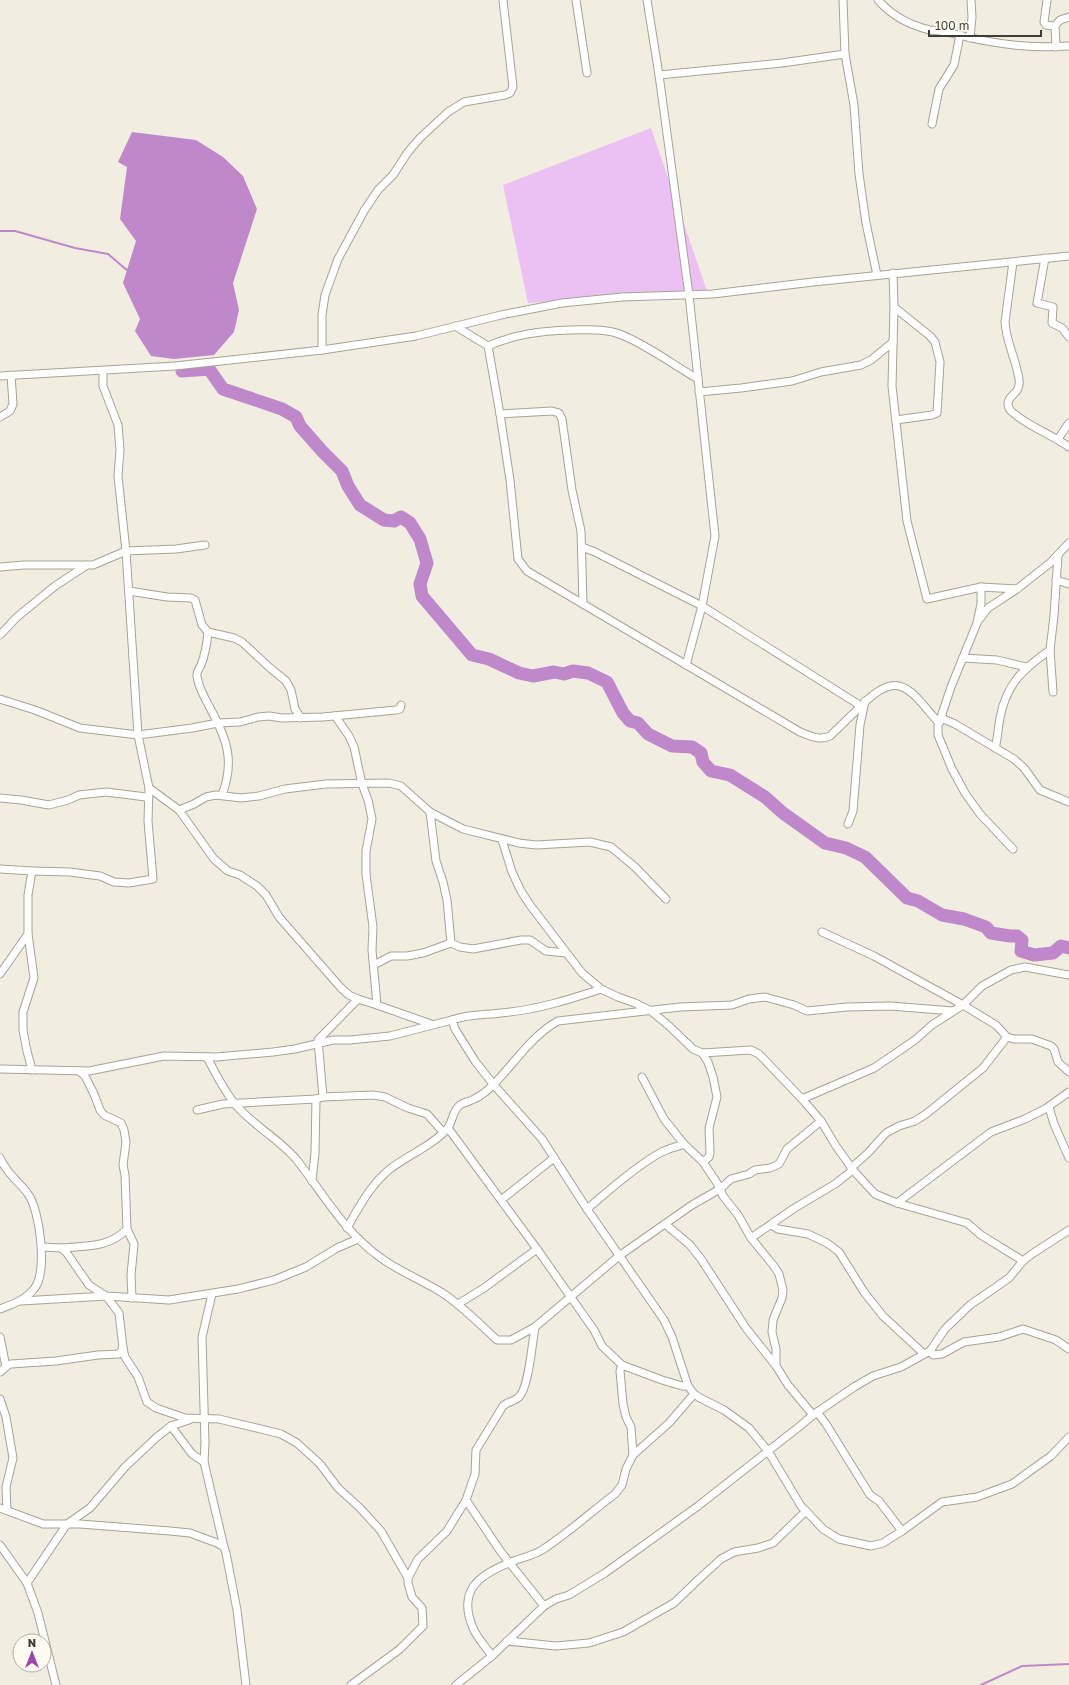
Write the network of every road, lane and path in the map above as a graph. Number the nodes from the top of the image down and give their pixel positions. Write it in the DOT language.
graph roads {
  1 [pos="503,0"];
  2 [pos="576,0"];
  3 [pos="647,0"];
  4 [pos="843,0"];
  5 [pos="878,0"];
  6 [pos="971,0"];
  7 [pos="1047,0"];
  8 [pos="1069,17"];
  9 [pos="1055,26"];
  10 [pos="960,36"];
  11 [pos="970,38"];
  12 [pos="1056,46"];
  13 [pos="1069,46"];
  14 [pos="845,54"];
  15 [pos="586,73"];
  16 [pos="659,75"];
  17 [pos="932,124"];
  18 [pos="1069,256"];
  19 [pos="1046,258"];
  20 [pos="1013,262"];
  21 [pos="893,274"];
  22 [pos="877,275"];
  23 [pos="689,295"];
  24 [pos="894,306"];
  25 [pos="455,326"];
  26 [pos="1069,337"];
  27 [pos="893,342"];
  28 [pos="488,346"];
  29 [pos="322,350"];
  30 [pos="103,371"];
  31 [pos="11,375"];
  32 [pos="0,376"];
  33 [pos="698,379"];
  34 [pos="699,392"];
  35 [pos="500,414"];
  36 [pos="0,417"];
  37 [pos="896,420"];
  38 [pos="1069,423"];
  39 [pos="1058,439"];
  40 [pos="1069,447"];
  41 [pos="1069,543"];
  42 [pos="205,545"];
  43 [pos="582,548"];
  44 [pos="126,551"];
  45 [pos="1058,555"];
  46 [pos="86,565"];
  47 [pos="0,567"];
  48 [pos="1056,580"];
  49 [pos="1069,584"];
  50 [pos="981,587"];
  51 [pos="1016,589"];
  52 [pos="129,591"];
  53 [pos="583,604"];
  54 [pos="702,606"];
  55 [pos="977,623"];
  56 [pos="208,632"];
  57 [pos="0,635"];
  58 [pos="1050,650"];
  59 [pos="963,658"];
  60 [pos="686,664"];
  61 [pos="1026,667"];
  62 [pos="1053,692"];
  63 [pos="0,699"];
  64 [pos="863,704"];
  65 [pos="401,705"];
  66 [pos="335,716"];
  67 [pos="301,718"];
  68 [pos="940,720"];
  69 [pos="218,723"];
  70 [pos="138,735"];
  71 [pos="995,748"];
  72 [pos="362,784"];
  73 [pos="149,788"];
  74 [pos="222,796"];
  75 [pos="0,798"];
  76 [pos="148,800"];
  77 [pos="1069,802"];
  78 [pos="179,810"];
  79 [pos="430,812"];
  80 [pos="848,824"];
  81 [pos="502,840"];
  82 [pos="1013,849"];
  83 [pos="0,869"];
  84 [pos="32,871"];
  85 [pos="666,899"];
  86 [pos="822,932"];
  87 [pos="28,934"];
  88 [pos="451,943"];
  89 [pos="566,953"];
  90 [pos="374,965"];
  91 [pos="0,974"];
  92 [pos="1069,975"];
  93 [pos="601,989"];
  94 [pos="358,999"];
  95 [pos="377,1005"];
  96 [pos="963,1005"];
  97 [pos="651,1011"];
  98 [pos="953,1011"];
  99 [pos="452,1020"];
  100 [pos="431,1024"];
  101 [pos="1007,1037"];
  102 [pos="318,1044"];
  103 [pos="702,1053"];
  104 [pos="207,1057"];
  105 [pos="0,1069"];
  106 [pos="32,1070"];
  107 [pos="79,1071"];
  108 [pos="1069,1072"];
  109 [pos="642,1077"];
  110 [pos="493,1084"];
  111 [pos="1069,1092"];
  112 [pos="319,1098"];
  113 [pos="802,1099"];
  114 [pos="235,1104"];
  115 [pos="1049,1107"];
  116 [pos="197,1110"];
  117 [pos="821,1121"];
  118 [pos="445,1130"];
  119 [pos="684,1144"];
  120 [pos="1069,1157"];
  121 [pos="0,1158"];
  122 [pos="554,1158"];
  123 [pos="703,1162"];
  124 [pos="852,1169"];
  125 [pos="312,1181"];
  126 [pos="720,1189"];
  127 [pos="501,1200"];
  128 [pos="897,1203"];
  129 [pos="587,1209"];
  130 [pos="666,1224"];
  131 [pos="771,1225"];
  132 [pos="347,1228"];
  133 [pos="127,1229"];
  134 [pos="1069,1230"];
  135 [pos="751,1238"];
  136 [pos="358,1239"];
  137 [pos="42,1247"];
  138 [pos="62,1248"];
  139 [pos="537,1249"];
  140 [pos="619,1256"];
  141 [pos="1023,1261"];
  142 [pos="212,1294"];
  143 [pos="106,1296"];
  144 [pos="570,1297"];
  145 [pos="132,1298"];
  146 [pos="21,1301"];
  147 [pos="458,1304"];
  148 [pos="0,1309"];
  149 [pos="535,1327"];
  150 [pos="0,1337"];
  151 [pos="123,1348"];
  152 [pos="1069,1349"];
  153 [pos="927,1353"];
  154 [pos="622,1365"];
  155 [pos="776,1366"];
  156 [pos="3,1370"];
  157 [pos="688,1386"];
  158 [pos="694,1394"];
  159 [pos="0,1399"];
  160 [pos="815,1413"];
  161 [pos="200,1418"];
  162 [pos="171,1426"];
  163 [pos="1069,1437"];
  164 [pos="768,1451"];
  165 [pos="633,1455"];
  166 [pos="204,1462"];
  167 [pos="466,1500"];
  168 [pos="3,1509"];
  169 [pos="806,1511"];
  170 [pos="67,1524"];
  171 [pos="902,1531"];
  172 [pos="0,1545"];
  173 [pos="224,1547"];
  174 [pos="511,1562"];
  175 [pos="408,1578"];
  176 [pos="27,1583"];
  177 [pos="544,1606"];
  178 [pos="507,1641"];
  179 [pos="492,1656"];
  180 [pos="56,1685"];
  181 [pos="246,1685"];
  182 [pos="351,1685"];
  183 [pos="456,1685"];
  1 -- 29 [label="street"];
  2 -- 15 [label="street"];
  3 -- 16 [label="street"];
  4 -- 14 [label="street"];
  5 -- 10 [label="street"];
  6 -- 11 [label="street"];
  7 -- 9 [label="street"];
  8 -- 9 [label="street"];
  9 -- 12 [label="street"];
  10 -- 11 [label="street"];
  10 -- 17 [label="street"];
  11 -- 12 [label="street"];
  12 -- 13 [label="street"];
  14 -- 16 [label="street"];
  14 -- 22 [label="street"];
  16 -- 23 [label="street"];
  18 -- 19 [label="street"];
  19 -- 20 [label="street"];
  19 -- 26 [label="street"];
  20 -- 21 [label="street"];
  20 -- 39 [label="street"];
  21 -- 22 [label="street"];
  21 -- 24 [label="street"];
  22 -- 23 [label="street"];
  23 -- 25 [label="street"];
  23 -- 33 [label="street"];
  24 -- 27 [label="street"];
  24 -- 37 [label="street"];
  25 -- 28 [label="street"];
  25 -- 29 [label="street"];
  27 -- 34 [label="street"];
  27 -- 37 [label="street"];
  28 -- 33 [label="street"];
  28 -- 35 [label="street"];
  29 -- 30 [label="street"];
  30 -- 31 [label="street"];
  30 -- 44 [label="street"];
  31 -- 32 [label="street"];
  31 -- 36 [label="street"];
  33 -- 34 [label="street"];
  34 -- 54 [label="street"];
  35 -- 43 [label="street"];
  35 -- 53 [label="street"];
  37 -- 50 [label="street"];
  38 -- 39 [label="street"];
  39 -- 40 [label="street"];
  41 -- 45 [label="street"];
  42 -- 44 [label="street"];
  43 -- 53 [label="street"];
  43 -- 54 [label="street"];
  44 -- 46 [label="street"];
  44 -- 52 [label="street"];
  45 -- 48 [label="street"];
  45 -- 51 [label="street"];
  46 -- 47 [label="street"];
  46 -- 57 [label="street"];
  48 -- 49 [label="street"];
  48 -- 58 [label="street"];
  50 -- 51 [label="street"];
  50 -- 55 [label="street"];
  51 -- 55 [label="street"];
  52 -- 56 [label="street"];
  52 -- 70 [label="street"];
  53 -- 60 [label="street"];
  54 -- 60 [label="street"];
  54 -- 64 [label="street"];
  55 -- 59 [label="street"];
  56 -- 67 [label="street"];
  56 -- 69 [label="street"];
  58 -- 61 [label="street"];
  58 -- 62 [label="street"];
  59 -- 61 [label="street"];
  59 -- 68 [label="street"];
  60 -- 64 [label="street"];
  61 -- 71 [label="street"];
  63 -- 70 [label="street"];
  64 -- 68 [label="street"];
  64 -- 80 [label="street"];
  65 -- 66 [label="street"];
  66 -- 67 [label="street"];
  66 -- 72 [label="street"];
  67 -- 69 [label="street"];
  68 -- 71 [label="street"];
  68 -- 82 [label="street"];
  69 -- 70 [label="street"];
  69 -- 74 [label="street"];
  70 -- 73 [label="street"];
  71 -- 77 [label="street"];
  72 -- 74 [label="street"];
  72 -- 79 [label="street"];
  72 -- 90 [label="street"];
  73 -- 76 [label="street"];
  73 -- 78 [label="street"];
  74 -- 78 [label="street"];
  75 -- 76 [label="street"];
  76 -- 84 [label="street"];
  78 -- 94 [label="street"];
  79 -- 81 [label="street"];
  79 -- 88 [label="street"];
  81 -- 85 [label="street"];
  81 -- 89 [label="street"];
  83 -- 84 [label="street"];
  84 -- 87 [label="street"];
  86 -- 96 [label="street"];
  87 -- 91 [label="street"];
  87 -- 106 [label="street"];
  88 -- 89 [label="street"];
  88 -- 90 [label="street"];
  89 -- 93 [label="street"];
  90 -- 95 [label="street"];
  92 -- 96 [label="street"];
  93 -- 97 [label="street"];
  93 -- 99 [label="street"];
  94 -- 95 [label="street"];
  94 -- 102 [label="street"];
  95 -- 100 [label="street"];
  96 -- 98 [label="street"];
  96 -- 101 [label="street"];
  97 -- 98 [label="street"];
  97 -- 103 [label="street"];
  97 -- 110 [label="street"];
  98 -- 113 [label="street"];
  99 -- 100 [label="street"];
  99 -- 110 [label="street"];
  100 -- 102 [label="street"];
  101 -- 108 [label="street"];
  101 -- 124 [label="street"];
  102 -- 104 [label="street"];
  102 -- 112 [label="street"];
  103 -- 113 [label="street"];
  103 -- 123 [label="street"];
  104 -- 107 [label="street"];
  104 -- 114 [label="street"];
  105 -- 106 [label="street"];
  106 -- 107 [label="street"];
  107 -- 133 [label="street"];
  109 -- 119 [label="street"];
  110 -- 118 [label="street"];
  110 -- 122 [label="street"];
  111 -- 115 [label="street"];
  112 -- 114 [label="street"];
  112 -- 118 [label="street"];
  112 -- 125 [label="street"];
  113 -- 117 [label="street"];
  114 -- 116 [label="street"];
  114 -- 125 [label="street"];
  115 -- 120 [label="street"];
  115 -- 128 [label="street"];
  117 -- 124 [label="street"];
  117 -- 126 [label="street"];
  118 -- 127 [label="street"];
  118 -- 132 [label="street"];
  119 -- 123 [label="street"];
  119 -- 129 [label="street"];
  121 -- 137 [label="street"];
  122 -- 127 [label="street"];
  122 -- 129 [label="street"];
  123 -- 126 [label="street"];
  124 -- 128 [label="street"];
  124 -- 131 [label="street"];
  125 -- 132 [label="street"];
  126 -- 130 [label="street"];
  126 -- 135 [label="street"];
  127 -- 139 [label="street"];
  128 -- 141 [label="street"];
  129 -- 140 [label="street"];
  130 -- 140 [label="street"];
  130 -- 155 [label="street"];
  131 -- 135 [label="street"];
  131 -- 153 [label="street"];
  132 -- 136 [label="street"];
  133 -- 138 [label="street"];
  133 -- 145 [label="street"];
  134 -- 141 [label="street"];
  135 -- 155 [label="street"];
  136 -- 142 [label="street"];
  136 -- 147 [label="street"];
  137 -- 138 [label="street"];
  137 -- 146 [label="street"];
  138 -- 143 [label="street"];
  139 -- 144 [label="street"];
  139 -- 147 [label="street"];
  140 -- 144 [label="street"];
  140 -- 157 [label="street"];
  141 -- 153 [label="street"];
  142 -- 145 [label="street"];
  142 -- 161 [label="street"];
  143 -- 145 [label="street"];
  143 -- 146 [label="street"];
  143 -- 151 [label="street"];
  144 -- 149 [label="street"];
  144 -- 154 [label="street"];
  146 -- 148 [label="street"];
  147 -- 149 [label="street"];
  149 -- 167 [label="street"];
  150 -- 156 [label="street"];
  151 -- 156 [label="street"];
  151 -- 161 [label="street"];
  152 -- 153 [label="street"];
  153 -- 160 [label="street"];
  154 -- 157 [label="street"];
  154 -- 165 [label="street"];
  155 -- 160 [label="street"];
  157 -- 158 [label="street"];
  158 -- 164 [label="street"];
  158 -- 165 [label="street"];
  159 -- 168 [label="street"];
  160 -- 164 [label="street"];
  160 -- 171 [label="street"];
  161 -- 162 [label="street"];
  161 -- 166 [label="street"];
  161 -- 175 [label="street"];
  162 -- 166 [label="street"];
  162 -- 170 [label="street"];
  163 -- 171 [label="street"];
  164 -- 169 [label="street"];
  164 -- 177 [label="street"];
  165 -- 174 [label="street"];
  166 -- 173 [label="street"];
  167 -- 174 [label="street"];
  167 -- 175 [label="street"];
  168 -- 170 [label="street"];
  169 -- 171 [label="street"];
  169 -- 178 [label="street"];
  170 -- 173 [label="street"];
  170 -- 176 [label="street"];
  172 -- 176 [label="street"];
  173 -- 181 [label="street"];
  174 -- 177 [label="street"];
  174 -- 179 [label="street"];
  175 -- 182 [label="street"];
  176 -- 180 [label="street"];
  177 -- 178 [label="street"];
  178 -- 179 [label="street"];
  179 -- 183 [label="street"];
}
